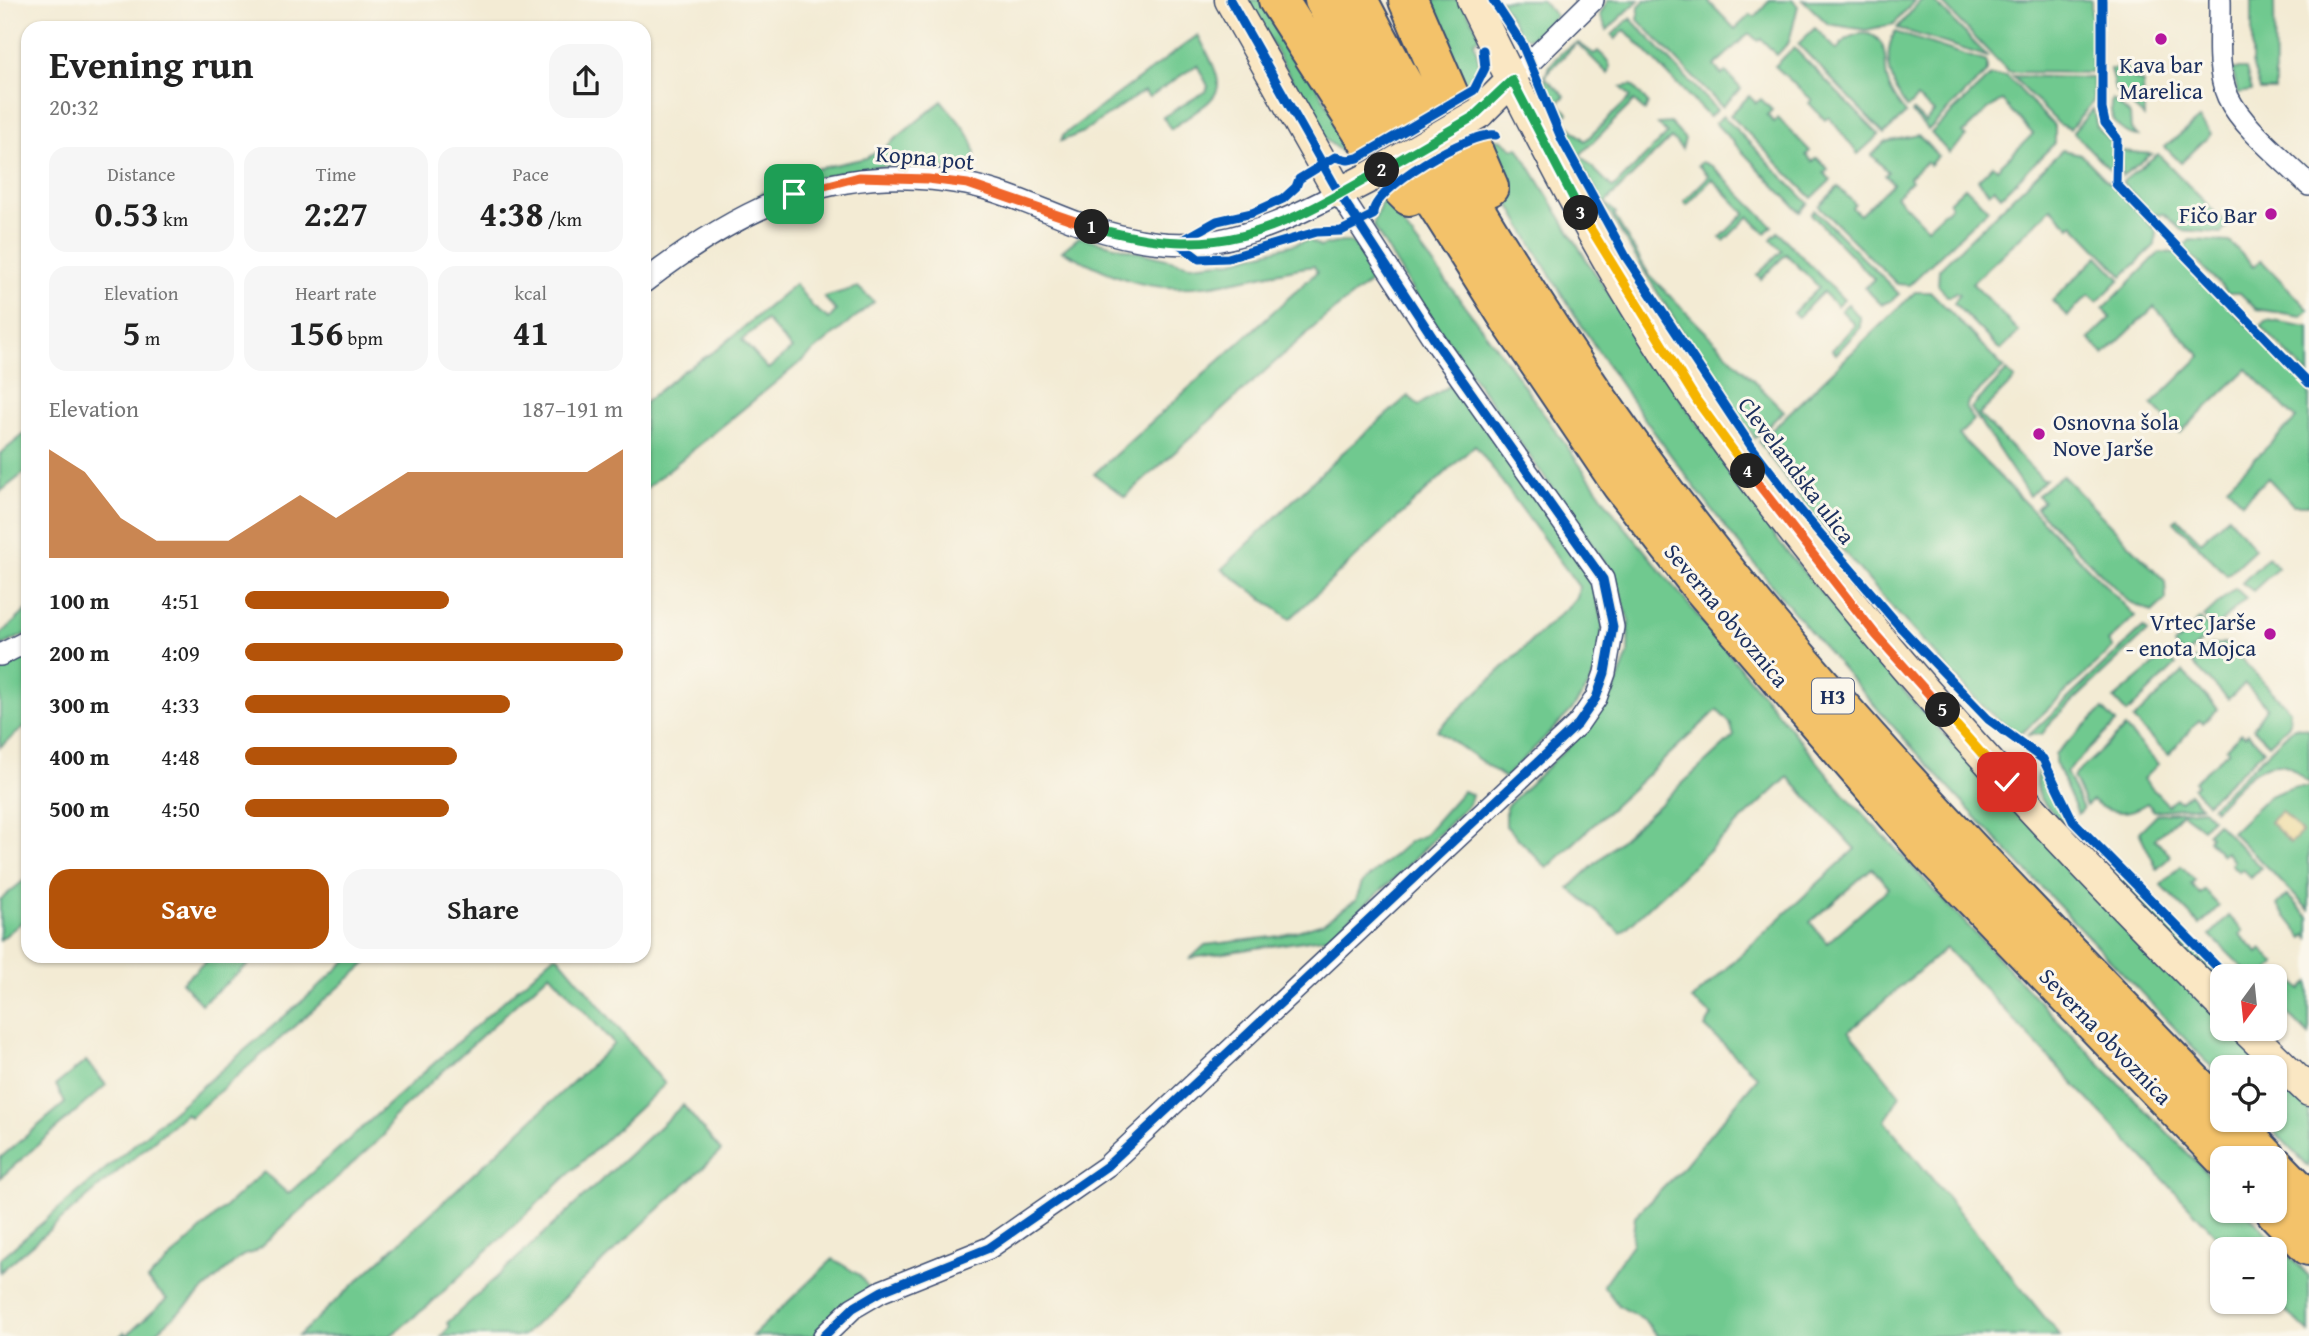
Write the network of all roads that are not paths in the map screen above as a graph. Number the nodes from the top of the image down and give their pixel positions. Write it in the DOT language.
graph roads {
  1 [pos="1230,0"];
  2 [pos="1278,0"];
  3 [pos="1324,0"];
  4 [pos="1358,0"];
  5 [pos="1408,0"];
  6 [pos="1472,0"];
  7 [pos="1593,0"];
  8 [pos="2220,0"];
  9 [pos="1512,80"];
  10 [pos="2309,185"];
  11 [pos="1339,193"];
  12 [pos="1471,258"];
  13 [pos="651,277"];
  14 [pos="1527,290"];
  15 [pos="21,644"];
  16 [pos="0,655"];
  17 [pos="2210,993"];
  18 [pos="2257,1041"];
  19 [pos="2309,1091"];
  20 [pos="2210,1100"];
  21 [pos="2242,1132"];
  22 [pos="2212,1146"];
  23 [pos="2255,1146"];
  24 [pos="2287,1178"];
  25 [pos="2309,1201"];
  26 [pos="2287,1223"];
  27 [pos="2309,1246"];
  28 [pos="824,1336"];
  1 -- 11 [label="street"];
  2 -- 12 [label="highway"];
  3 -- 12 [label="highway, Severna obvoznica / H3"];
  4 -- 14 [label="highway, Severna obvoznica / H3"];
  5 -- 14 [label="highway"];
  6 -- 9 [label="street, Clevelandska ulica"];
  7 -- 9 [label="street"];
  8 -- 10 [label="street"];
  9 -- 11 [label="street, bridge"];
  9 -- 17 [label="street, Clevelandska ulica"];
  11 -- 13 [label="street, Kopna pot"];
  11 -- 28 [label="street"];
  12 -- 22 [label="highway, Severna obvoznica / H3"];
  14 -- 20 [label="highway, Severna obvoznica / H3"];
  15 -- 16 [label="street"];
  18 -- 19 [label="street"];
  21 -- 23 [label="highway"];
  24 -- 25 [label="highway"];
  26 -- 27 [label="highway"];
}
